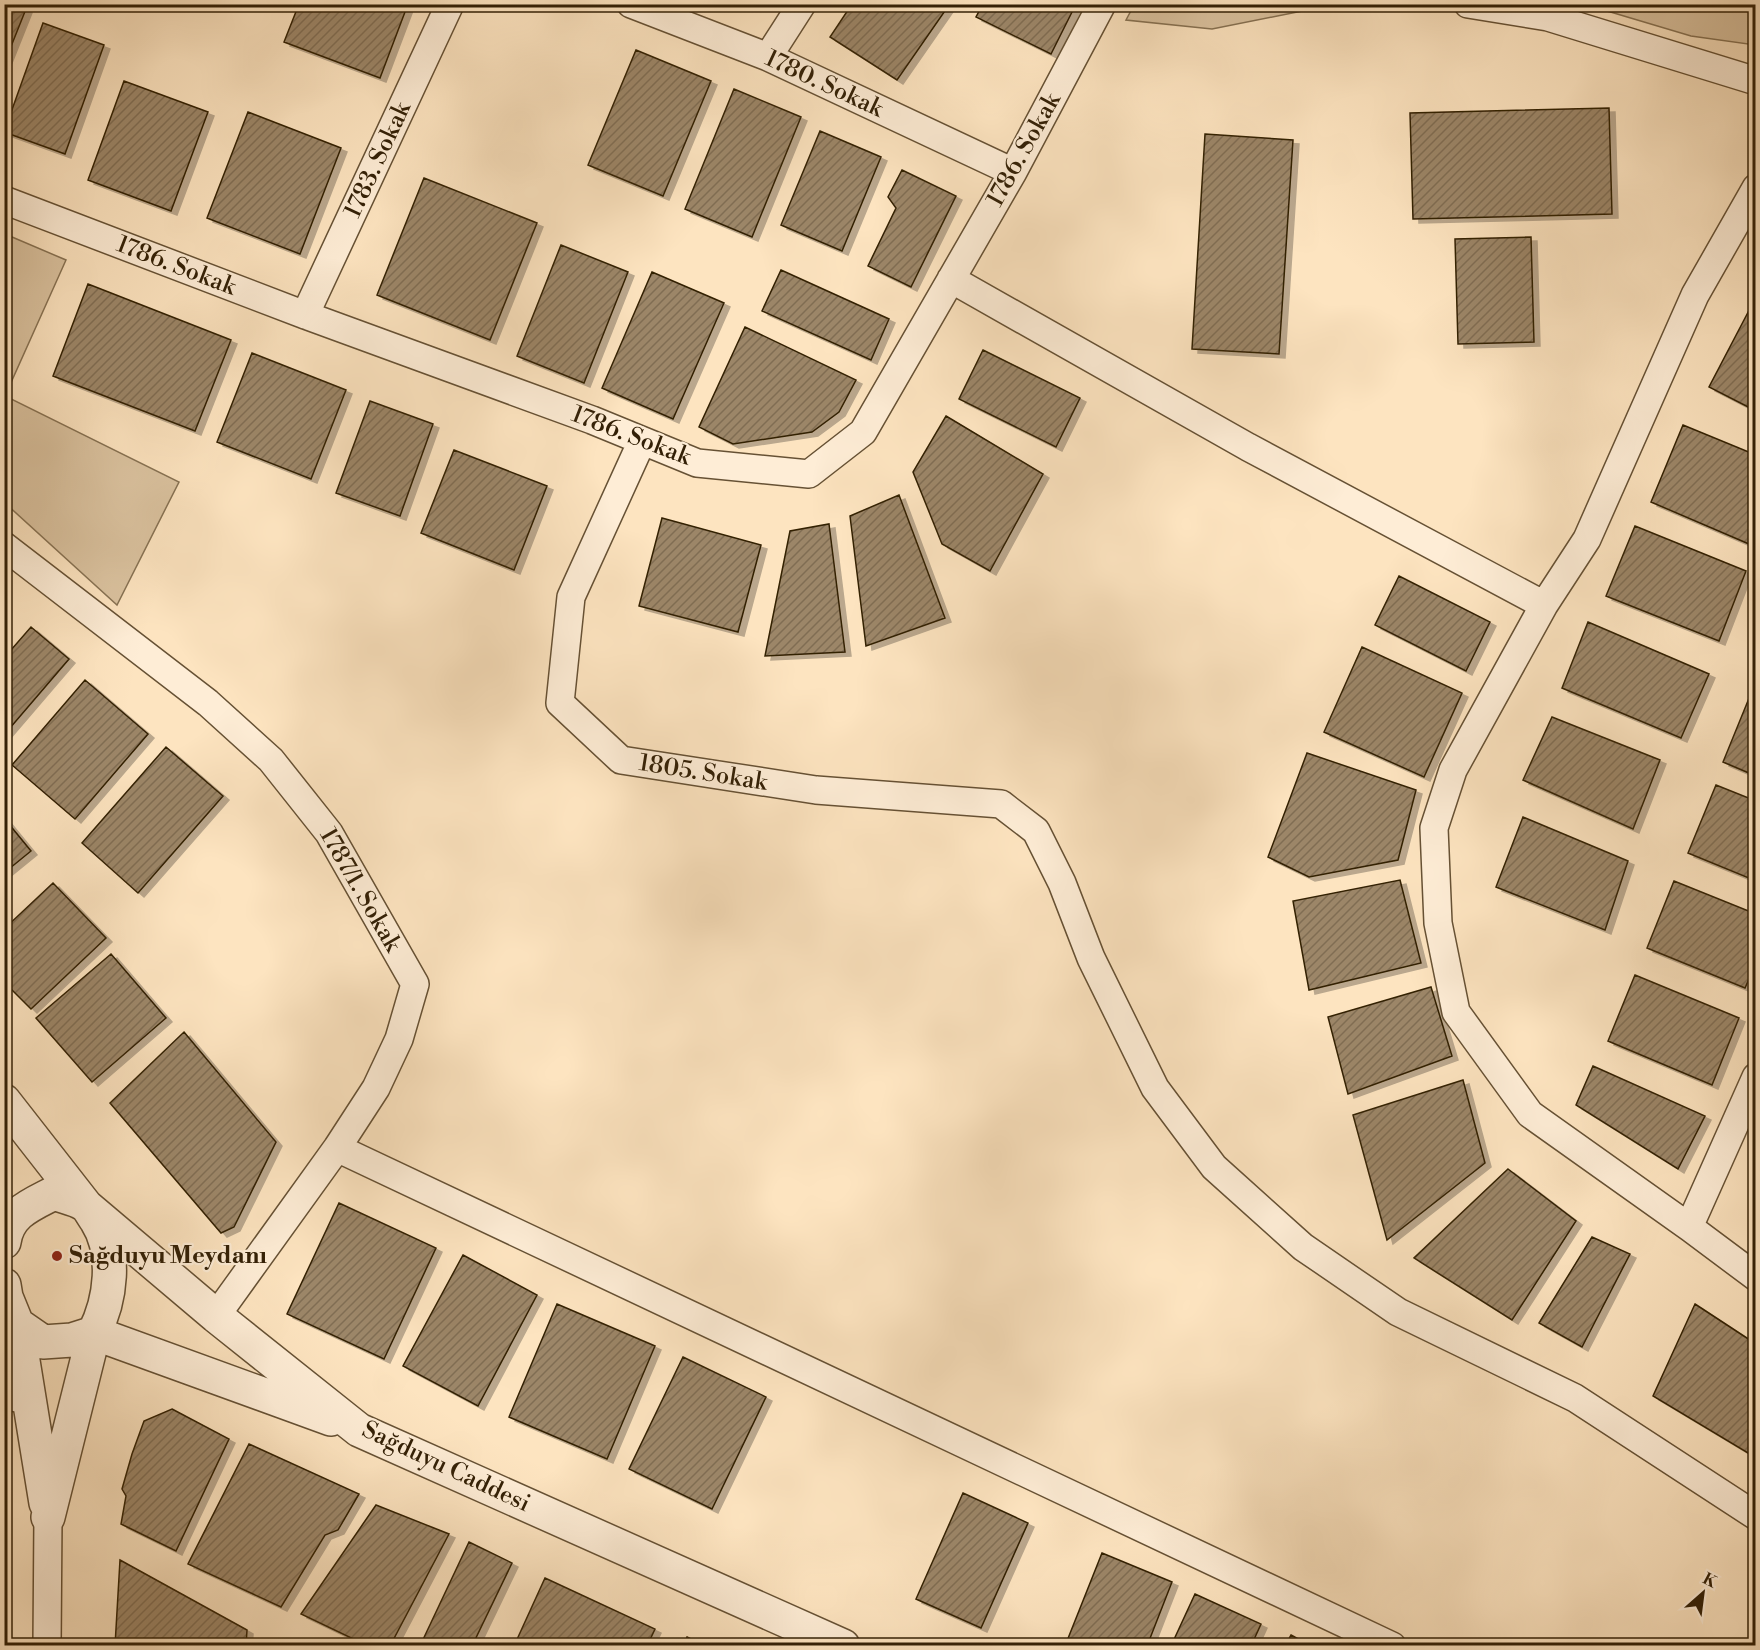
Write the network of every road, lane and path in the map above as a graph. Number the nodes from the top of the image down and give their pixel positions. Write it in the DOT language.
graph roads {
  1 [pos="450,4"];
  2 [pos="631,4"];
  3 [pos="802,4"];
  4 [pos="1102,4"];
  5 [pos="1468,4"];
  6 [pos="768,57"];
  7 [pos="1755,81"];
  8 [pos="1013,172"];
  9 [pos="1755,188"];
  10 [pos="4,200"];
  11 [pos="951,279"];
  12 [pos="305,315"];
  13 [pos="642,441"];
  14 [pos="7,555"];
  15 [pos="1544,605"];
  16 [pos="1755,1077"];
  17 [pos="4,1101"];
  18 [pos="337,1148"];
  19 [pos="86,1206"];
  20 [pos="1689,1227"];
  21 [pos="5,1234"];
  22 [pos="1755,1277"];
  23 [pos="4,1285"];
  24 [pos="216,1316"];
  25 [pos="17,1324"];
  26 [pos="94,1333"];
  27 [pos="17,1398"];
  28 [pos="359,1430"];
  29 [pos="1755,1516"];
  30 [pos="48,1517"];
  31 [pos="47,1646"];
  32 [pos="843,1646"];
  33 [pos="1392,1646"];
  1 -- 12 [label="street, 1783. Sokak"];
  2 -- 6 [label="street, 1780. Sokak"];
  3 -- 6 [label="street"];
  4 -- 8 [label="street, 1786. Sokak"];
  5 -- 7 [label="street"];
  6 -- 8 [label="street, 1780. Sokak"];
  8 -- 11 [label="street, 1786. Sokak"];
  9 -- 15 [label="street"];
  10 -- 12 [label="street, 1786. Sokak"];
  11 -- 13 [label="street, 1786. Sokak"];
  11 -- 15 [label="street"];
  12 -- 13 [label="street, 1786. Sokak"];
  13 -- 29 [label="street, 1805. Sokak"];
  14 -- 18 [label="street, 1787/1. Sokak"];
  15 -- 20 [label="street"];
  16 -- 20 [label="street"];
  17 -- 19 [label="street, Sağduyu Caddesi"];
  18 -- 24 [label="street, 1787/1. Sokak"];
  18 -- 33 [label="street"];
  19 -- 21 [label="street"];
  19 -- 24 [label="street, Sağduyu Caddesi"];
  19 -- 26 [label="street"];
  20 -- 22 [label="street"];
  23 -- 25 [label="street"];
  24 -- 28 [label="street, Sağduyu Caddesi"];
  25 -- 26 [label="street"];
  25 -- 27 [label="street"];
  26 -- 28 [label="street"];
  26 -- 30 [label="street"];
  27 -- 30 [label="street"];
  28 -- 32 [label="street, Sağduyu Caddesi"];
  30 -- 31 [label="street"];
}
